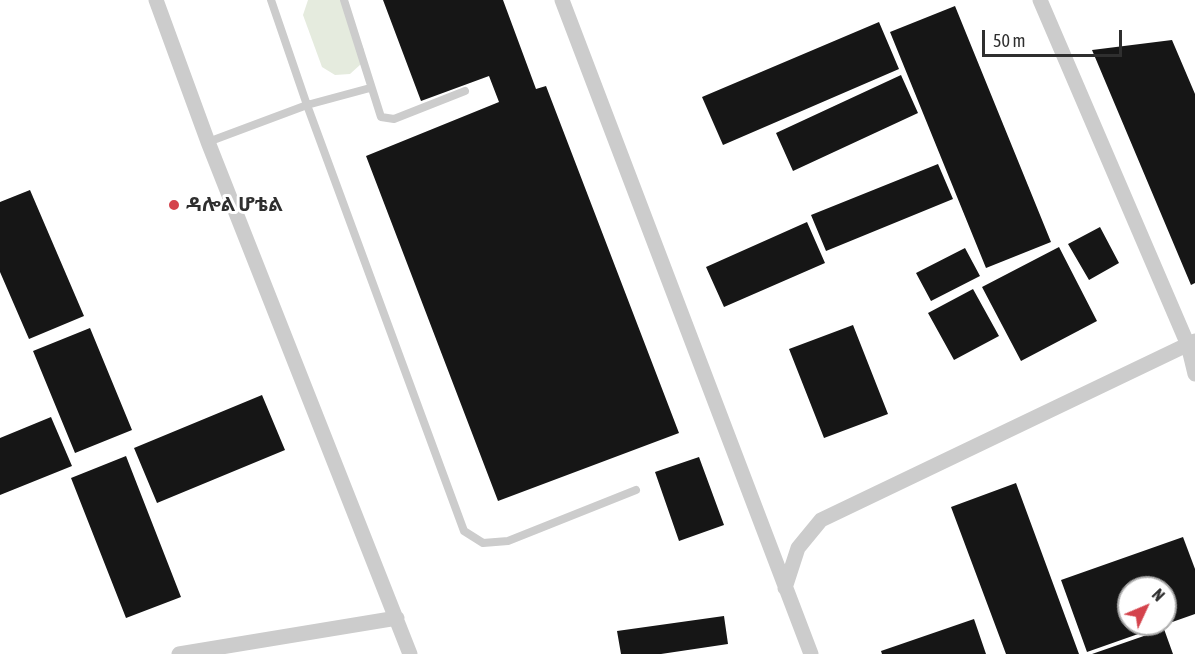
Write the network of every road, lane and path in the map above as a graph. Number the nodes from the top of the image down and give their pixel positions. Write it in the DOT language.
graph roads {
  1 [pos="156,0"];
  2 [pos="271,0"];
  3 [pos="344,0"];
  4 [pos="562,0"];
  5 [pos="1040,0"];
  6 [pos="370,88"];
  7 [pos="465,91"];
  8 [pos="307,105"];
  9 [pos="208,142"];
  10 [pos="1192,343"];
  11 [pos="1195,374"];
  12 [pos="636,490"];
  13 [pos="784,588"];
  14 [pos="397,618"];
  15 [pos="179,654"];
  16 [pos="410,654"];
  17 [pos="811,654"];
  1 -- 9 [label="street"];
  2 -- 8 [label="lane"];
  3 -- 6 [label="lane"];
  4 -- 13 [label="street"];
  5 -- 10 [label="street"];
  6 -- 7 [label="lane"];
  6 -- 8 [label="lane"];
  8 -- 9 [label="lane"];
  8 -- 12 [label="lane"];
  9 -- 14 [label="street"];
  10 -- 11 [label="street"];
  10 -- 13 [label="street"];
  13 -- 17 [label="street"];
  14 -- 15 [label="street"];
  14 -- 16 [label="street"];
}
